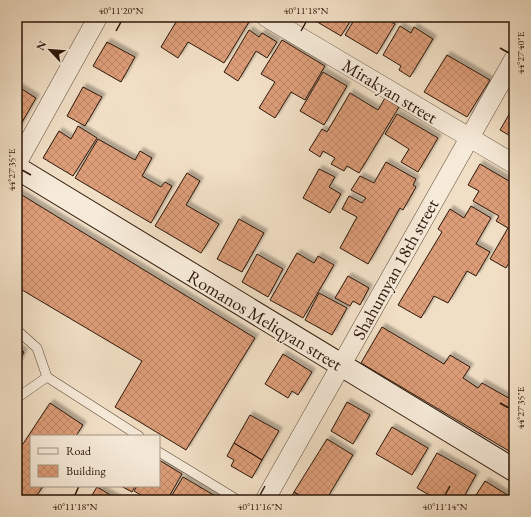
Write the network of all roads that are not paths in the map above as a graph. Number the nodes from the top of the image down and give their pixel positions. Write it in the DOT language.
graph roads {
  1 [pos="98,17"];
  2 [pos="266,17"];
  3 [pos="514,59"];
  4 [pos="469,138"];
  5 [pos="17,162"];
  6 [pos="514,164"];
  7 [pos="17,168"];
  8 [pos="17,330"];
  9 [pos="341,366"];
  10 [pos="46,377"];
  11 [pos="17,398"];
  12 [pos="137,435"];
  13 [pos="160,453"];
  14 [pos="514,470"];
  15 [pos="238,500"];
  16 [pos="265,500"];
  1 -- 5 [label="street"];
  2 -- 4 [label="street, Mirakyan street"];
  3 -- 4 [label="street, Shahumyan 18th street"];
  4 -- 6 [label="street, Mirakyan street"];
  4 -- 9 [label="street, Shahumyan 18th street"];
  7 -- 9 [label="street, Romanos Meliqyan street"];
  8 -- 10 [label="lane"];
  9 -- 14 [label="street, Romanos Meliqyan street"];
  9 -- 16 [label="street, Shahumyan 18th street"];
  10 -- 11 [label="lane"];
  10 -- 12 [label="lane"];
  13 -- 15 [label="lane"];
}
